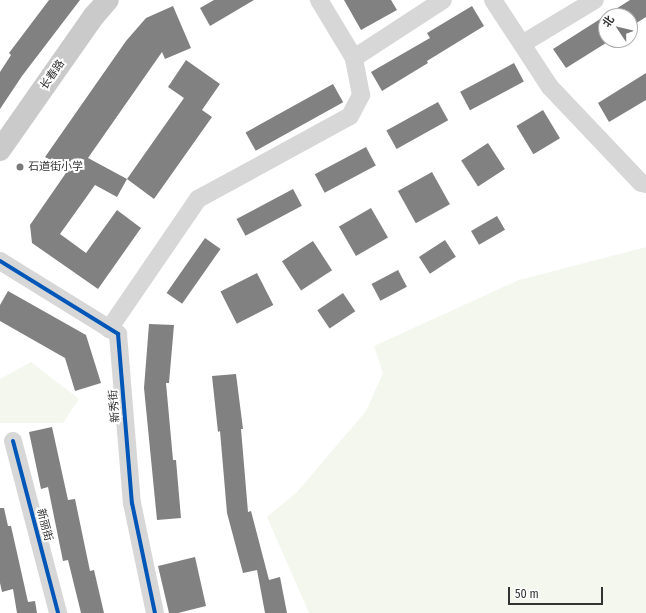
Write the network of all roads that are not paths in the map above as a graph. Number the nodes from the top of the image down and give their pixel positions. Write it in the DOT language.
graph roads {
  1 [pos="108,0"];
  2 [pos="319,0"];
  3 [pos="443,0"];
  4 [pos="493,0"];
  5 [pos="595,0"];
  6 [pos="522,44"];
  7 [pos="354,58"];
  8 [pos="0,150"];
  9 [pos="646,184"];
  10 [pos="0,261"];
  11 [pos="109,329"];
  12 [pos="13,441"];
  13 [pos="58,613"];
  14 [pos="155,613"];
  1 -- 8 [label="main road, 长春路"];
  2 -- 7 [label="street"];
  3 -- 7 [label="street"];
  4 -- 6 [label="street"];
  5 -- 6 [label="street"];
  6 -- 9 [label="street"];
  7 -- 11 [label="street"];
  10 -- 11 [label="street, 新秀街"];
  11 -- 14 [label="street, 新秀街"];
  12 -- 13 [label="street, 新丽街"];
}
